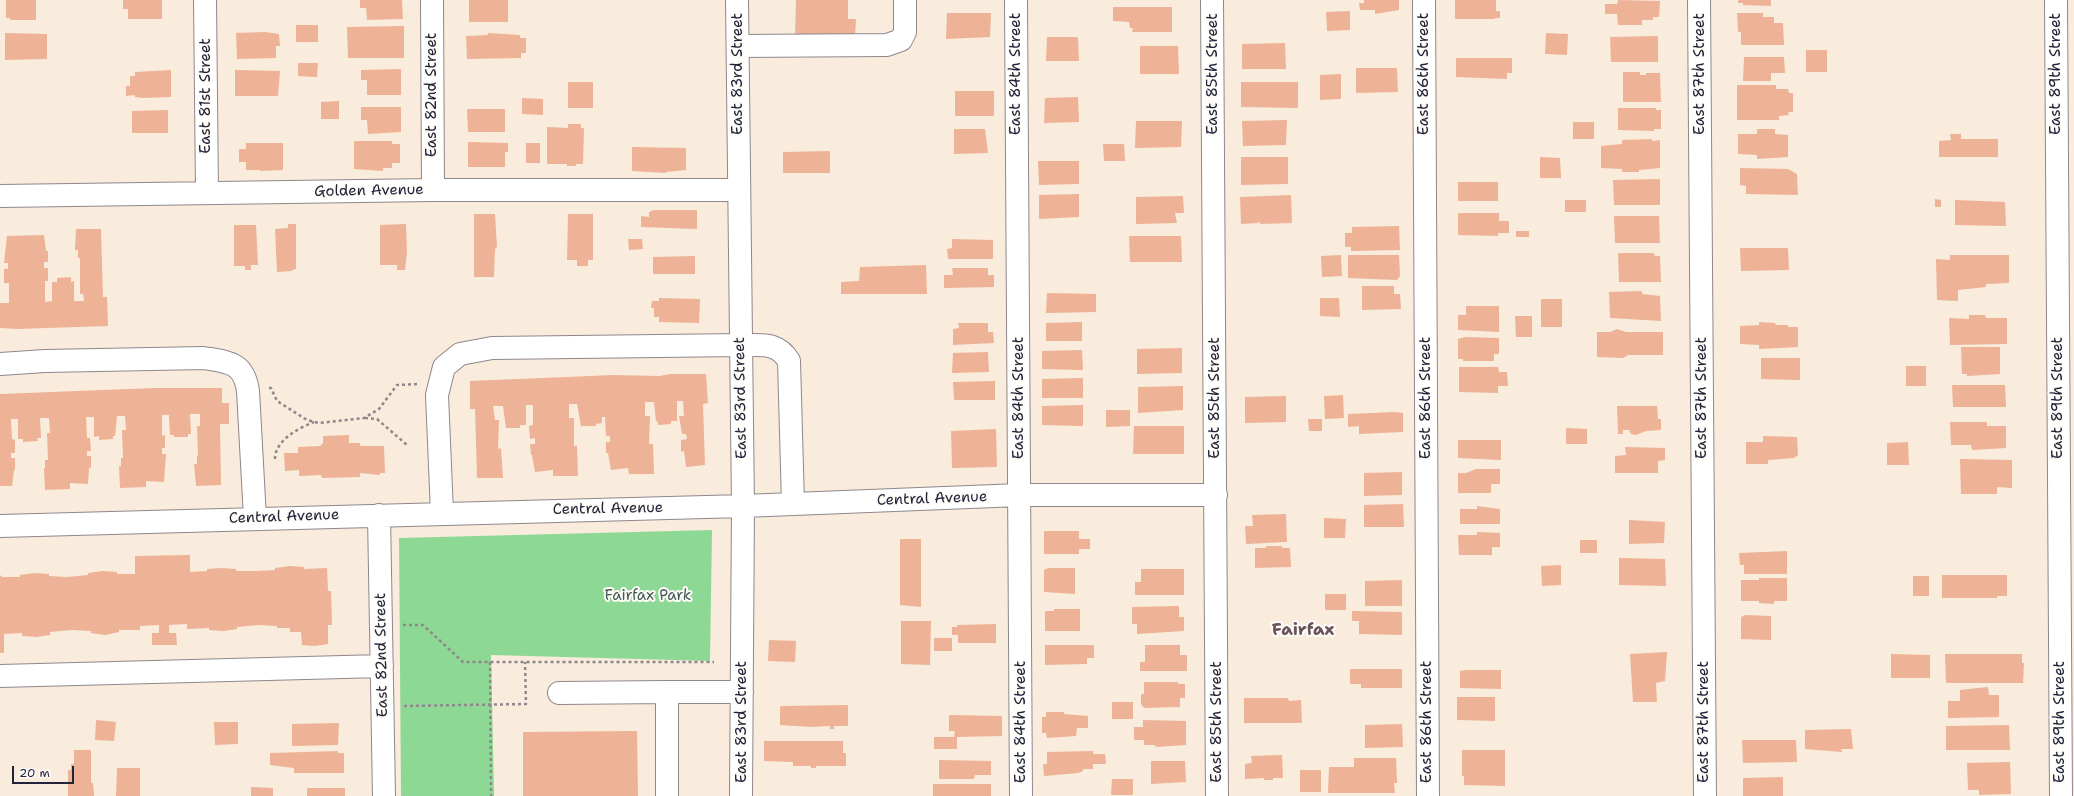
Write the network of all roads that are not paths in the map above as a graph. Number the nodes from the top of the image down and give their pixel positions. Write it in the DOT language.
graph roads {
  1 [pos="205,0"];
  2 [pos="432,0"];
  3 [pos="737,0"];
  4 [pos="905,0"];
  5 [pos="1016,0"];
  6 [pos="1212,0"];
  7 [pos="1424,0"];
  8 [pos="1699,0"];
  9 [pos="2056,0"];
  10 [pos="738,46"];
  11 [pos="433,190"];
  12 [pos="739,190"];
  13 [pos="207,193"];
  14 [pos="0,196"];
  15 [pos="741,345"];
  16 [pos="0,364"];
  17 [pos="1020,495"];
  18 [pos="1216,495"];
  19 [pos="793,504"];
  20 [pos="743,506"];
  21 [pos="442,513"];
  22 [pos="380,515"];
  23 [pos="255,518"];
  24 [pos="0,526"];
  25 [pos="382,666"];
  26 [pos="0,676"];
  27 [pos="667,692"];
  28 [pos="742,692"];
  29 [pos="559,694"];
  30 [pos="384,796"];
  31 [pos="667,796"];
  32 [pos="741,796"];
  33 [pos="1021,796"];
  34 [pos="1217,796"];
  35 [pos="1428,796"];
  36 [pos="1705,796"];
  37 [pos="2061,796"];
  1 -- 13 [label="street, East 81st Street"];
  2 -- 11 [label="street, East 82nd Street"];
  3 -- 10 [label="street, East 83rd Street"];
  4 -- 10 [label="street"];
  5 -- 17 [label="street, East 84th Street"];
  6 -- 18 [label="street, East 85th Street"];
  7 -- 35 [label="street, East 86th Street"];
  8 -- 36 [label="street, East 87th Street"];
  9 -- 37 [label="street, East 89th Street"];
  10 -- 12 [label="street, East 83rd Street"];
  11 -- 12 [label="street, Golden Avenue"];
  11 -- 13 [label="street, Golden Avenue"];
  12 -- 15 [label="street, East 83rd Street"];
  13 -- 14 [label="street, Golden Avenue"];
  15 -- 19 [label="street"];
  15 -- 20 [label="street, East 83rd Street"];
  15 -- 21 [label="street"];
  16 -- 23 [label="street"];
  17 -- 18 [label="street, Central Avenue"];
  17 -- 19 [label="street, Central Avenue"];
  17 -- 33 [label="street, East 84th Street"];
  18 -- 34 [label="street, East 85th Street"];
  19 -- 20 [label="street, Central Avenue"];
  20 -- 21 [label="street, Central Avenue"];
  20 -- 28 [label="street, East 83rd Street"];
  21 -- 22 [label="street, Central Avenue"];
  22 -- 23 [label="street, Central Avenue"];
  22 -- 25 [label="street, East 82nd Street"];
  23 -- 24 [label="street, Central Avenue"];
  25 -- 26 [label="street"];
  25 -- 30 [label="street, East 82nd Street"];
  27 -- 28 [label="street"];
  27 -- 29 [label="street"];
  27 -- 31 [label="street"];
  28 -- 32 [label="street, East 83rd Street"];
}
